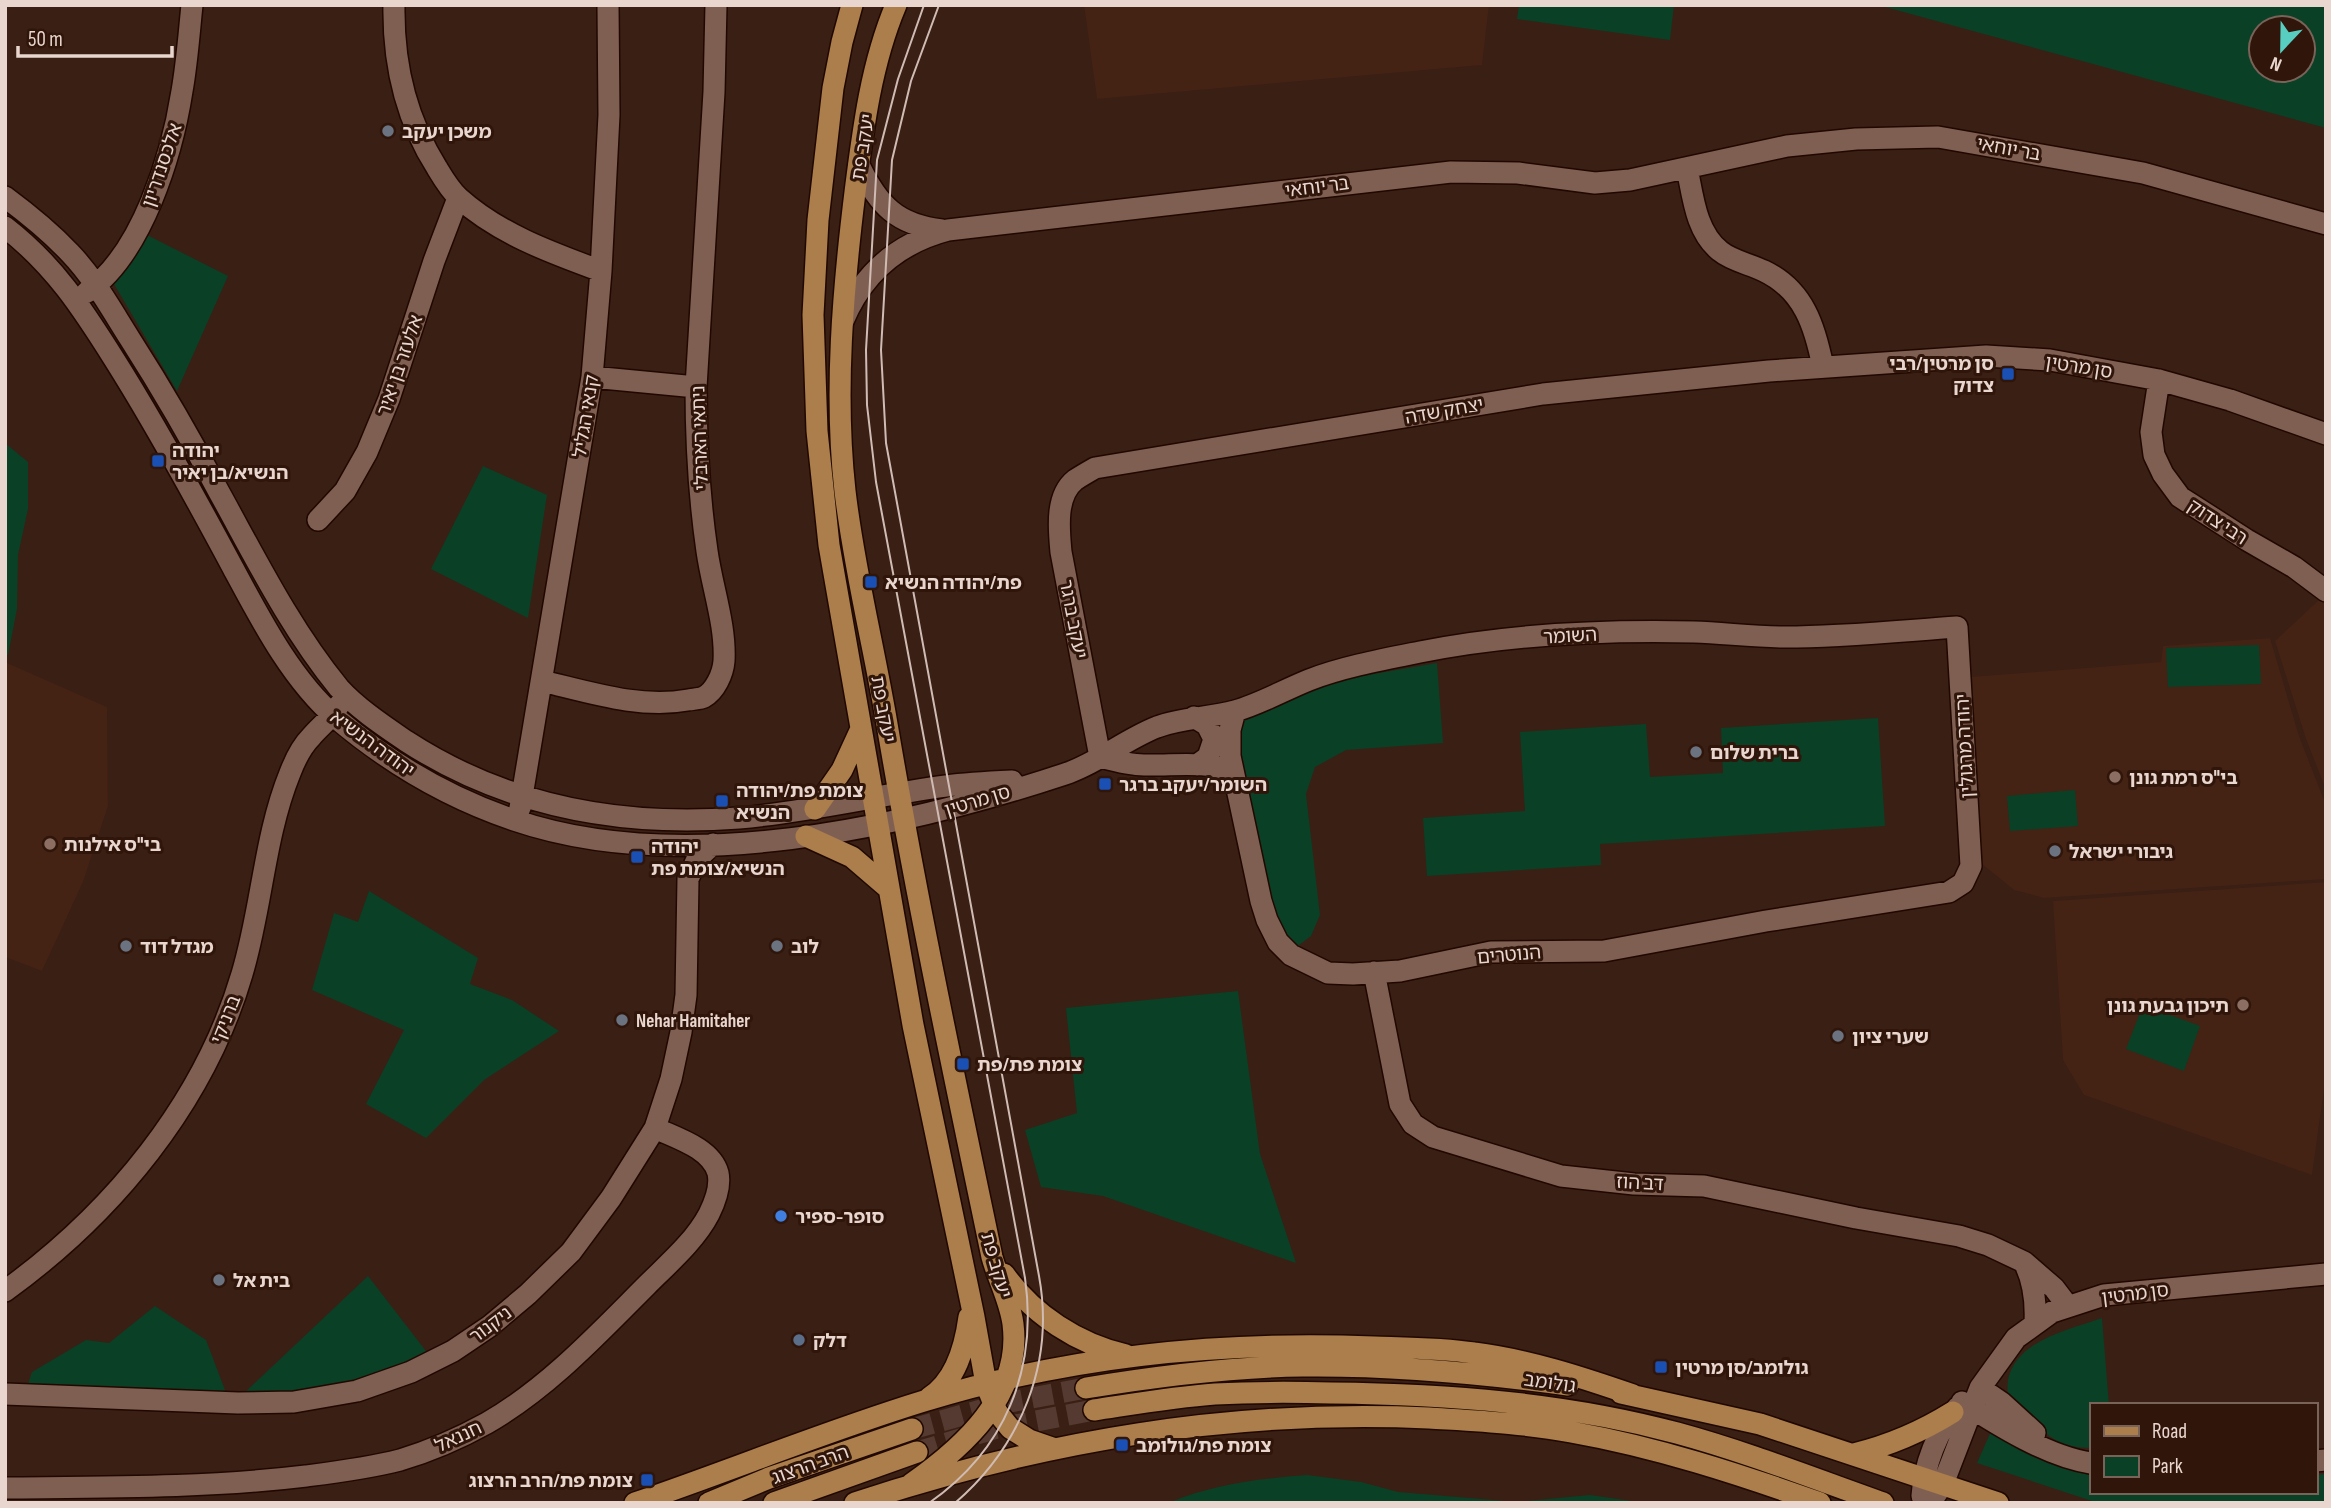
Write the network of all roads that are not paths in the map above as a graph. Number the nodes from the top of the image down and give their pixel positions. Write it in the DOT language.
graph roads {
  1 [pos="192,5"];
  2 [pos="394,5"];
  3 [pos="608,5"];
  4 [pos="716,5"];
  5 [pos="852,5"];
  6 [pos="896,5"];
  7 [pos="859,165"];
  8 [pos="1687,168"];
  9 [pos="5,197"];
  10 [pos="458,198"];
  11 [pos="2326,224"];
  12 [pos="5,227"];
  13 [pos="948,230"];
  14 [pos="601,271"];
  15 [pos="96,286"];
  16 [pos="76,300"];
  17 [pos="842,322"];
  18 [pos="1823,367"];
  19 [pos="592,377"];
  20 [pos="2159,380"];
  21 [pos="696,387"];
  22 [pos="2326,434"];
  23 [pos="1072,482"];
  24 [pos="318,520"];
  25 [pos="2326,591"];
  26 [pos="1957,627"];
  27 [pos="542,681"];
  28 [pos="342,691"];
  29 [pos="1235,711"];
  30 [pos="332,715"];
  31 [pos="1194,717"];
  32 [pos="860,731"];
  33 [pos="1100,757"];
  34 [pos="1198,765"];
  35 [pos="1233,772"];
  36 [pos="1049,778"];
  37 [pos="899,794"];
  38 [pos="523,798"];
  39 [pos="872,798"];
  40 [pos="815,808"];
  41 [pos="904,820"];
  42 [pos="516,821"];
  43 [pos="877,826"];
  44 [pos="806,836"];
  45 [pos="653,844"];
  46 [pos="713,844"];
  47 [pos="1970,866"];
  48 [pos="687,888"];
  49 [pos="888,888"];
  50 [pos="1374,972"];
  51 [pos="655,1128"];
  52 [pos="992,1257"];
  53 [pos="2024,1262"];
  54 [pos="2326,1274"];
  55 [pos="968,1286"];
  56 [pos="5,1291"];
  57 [pos="2067,1305"];
  58 [pos="2035,1322"];
  59 [pos="1139,1356"];
  60 [pos="996,1381"];
  61 [pos="1086,1388"];
  62 [pos="1980,1388"];
  63 [pos="5,1394"];
  64 [pos="1633,1395"];
  65 [pos="924,1401"];
  66 [pos="993,1405"];
  67 [pos="1963,1408"];
  68 [pos="1094,1410"];
  69 [pos="912,1429"];
  70 [pos="1055,1449"];
  71 [pos="917,1452"];
  72 [pos="1854,1454"];
  73 [pos="2064,1457"];
  74 [pos="2090,1463"];
  75 [pos="1933,1481"];
  76 [pos="911,1484"];
  77 [pos="5,1488"];
  78 [pos="635,1503"];
  79 [pos="709,1503"];
  80 [pos="774,1503"];
  81 [pos="855,1503"];
  82 [pos="1821,1503"];
  83 [pos="1882,1503"];
  84 [pos="1922,1503"];
  85 [pos="1930,1503"];
  86 [pos="1998,1503"];
  1 -- 15 [label="street, אלכסנדריון"];
  2 -- 10 [label="street"];
  3 -- 14 [label="street, קנאי הגליל"];
  4 -- 21 [label="street, ניתאי הארבלי"];
  5 -- 32 [label="main road, יעקב פת"];
  6 -- 7 [label="main road, יעקב פת"];
  7 -- 13 [label="street, בר יוחאי"];
  7 -- 17 [label="main road, יעקב פת"];
  8 -- 11 [label="street, בר יוחאי"];
  8 -- 13 [label="street, בר יוחאי"];
  8 -- 18 [label="street"];
  9 -- 15 [label="street, יהודה הנשיא"];
  10 -- 14 [label="street"];
  10 -- 24 [label="street, אלעזר בן יאיר"];
  12 -- 16 [label="street, יהודה הנשיא"];
  13 -- 17 [label="street, בר יוחאי"];
  14 -- 19 [label="street, קנאי הגליל"];
  15 -- 16 [label="street, אלכסנדריון"];
  15 -- 28 [label="street, יהודה הנשיא"];
  16 -- 30 [label="street, יהודה הנשיא"];
  17 -- 37 [label="main road, יעקב פת"];
  18 -- 20 [label="street, סן מרטין"];
  18 -- 23 [label="street, יצחק שדה"];
  19 -- 21 [label="street"];
  19 -- 27 [label="street, קנאי הגליל"];
  20 -- 22 [label="street, סן מרטין"];
  20 -- 25 [label="street, רבי צדוק"];
  21 -- 27 [label="street, ניתאי הארבלי"];
  23 -- 33 [label="street, יעקב ברגר"];
  26 -- 29 [label="street, השומר"];
  26 -- 47 [label="street, יהודה מרגולין"];
  27 -- 38 [label="street, קנאי הגליל"];
  28 -- 30 [label="street, ברניקי"];
  28 -- 38 [label="street, יהודה הנשיא"];
  29 -- 31 [label="street, השומר"];
  29 -- 35 [label="street, הנוטרים"];
  30 -- 42 [label="street, יהודה הנשיא"];
  30 -- 56 [label="street, ברניקי"];
  31 -- 33 [label="street, השומר"];
  31 -- 34 [label="street"];
  32 -- 39 [label="main road, יעקב פת"];
  32 -- 40 [label="main road"];
  33 -- 34 [label="street"];
  33 -- 36 [label="street, סן מרטין"];
  34 -- 35 [label="street"];
  35 -- 50 [label="street, הנוטרים"];
  36 -- 37 [label="street, סן מרטין"];
  36 -- 41 [label="street, סן מרטין"];
  37 -- 39 [label="street, יהודה הנשיא"];
  37 -- 41 [label="main road, יעקב פת"];
  38 -- 40 [label="street, יהודה הנשיא"];
  38 -- 42 [label="street, קנאי הגליל"];
  39 -- 40 [label="street, יהודה הנשיא"];
  39 -- 43 [label="main road, יעקב פת"];
  41 -- 43 [label="street, יהודה הנשיא"];
  41 -- 52 [label="main road, יעקב פת"];
  42 -- 45 [label="street, יהודה הנשיא"];
  43 -- 44 [label="street, יהודה הנשיא"];
  43 -- 49 [label="main road, יעקב פת"];
  44 -- 46 [label="street, יהודה הנשיא"];
  44 -- 49 [label="main road"];
  45 -- 46 [label="street, יהודה הנשיא"];
  45 -- 48 [label="street, ניקנור"];
  46 -- 48 [label="street, ניקנור"];
  47 -- 50 [label="street, הנוטרים"];
  48 -- 51 [label="street, ניקנור"];
  49 -- 55 [label="main road, יעקב פת"];
  50 -- 53 [label="street, דב הוז"];
  51 -- 63 [label="street, ניקנור"];
  51 -- 77 [label="street, חננאל"];
  52 -- 59 [label="main road"];
  52 -- 60 [label="main road, יעקב פת"];
  53 -- 57 [label="street, דב הוז"];
  53 -- 58 [label="street"];
  54 -- 57 [label="street, סן מרטין"];
  55 -- 60 [label="main road, יעקב פת"];
  55 -- 65 [label="main road"];
  57 -- 58 [label="street, סן מרטין"];
  58 -- 62 [label="street, סן מרטין"];
  59 -- 60 [label="main road"];
  59 -- 64 [label="main road"];
  60 -- 65 [label="main road"];
  60 -- 66 [label="main road, יעקב פת"];
  61 -- 64 [label="main road, גולומב"];
  62 -- 67 [label="street, סן מרטין"];
  62 -- 73 [label="street"];
  64 -- 72 [label="main road, גולומב"];
  65 -- 78 [label="main road"];
  66 -- 70 [label="main road"];
  66 -- 76 [label="main road, יעקב פת"];
  67 -- 72 [label="main road"];
  67 -- 73 [label="street"];
  67 -- 75 [label="street, סן מרטין"];
  68 -- 83 [label="main road, גולומב"];
  69 -- 79 [label="main road, הרב הרצוג"];
  70 -- 76 [label="main road"];
  70 -- 82 [label="main road"];
  71 -- 80 [label="main road, הרב הרצוג"];
  72 -- 75 [label="main road, גולומב"];
  73 -- 74 [label="street"];
  75 -- 84 [label="street, סן מרטין"];
  75 -- 85 [label="street, סן מרטין"];
  75 -- 86 [label="main road, גולומב"];
  76 -- 81 [label="main road"];
}
